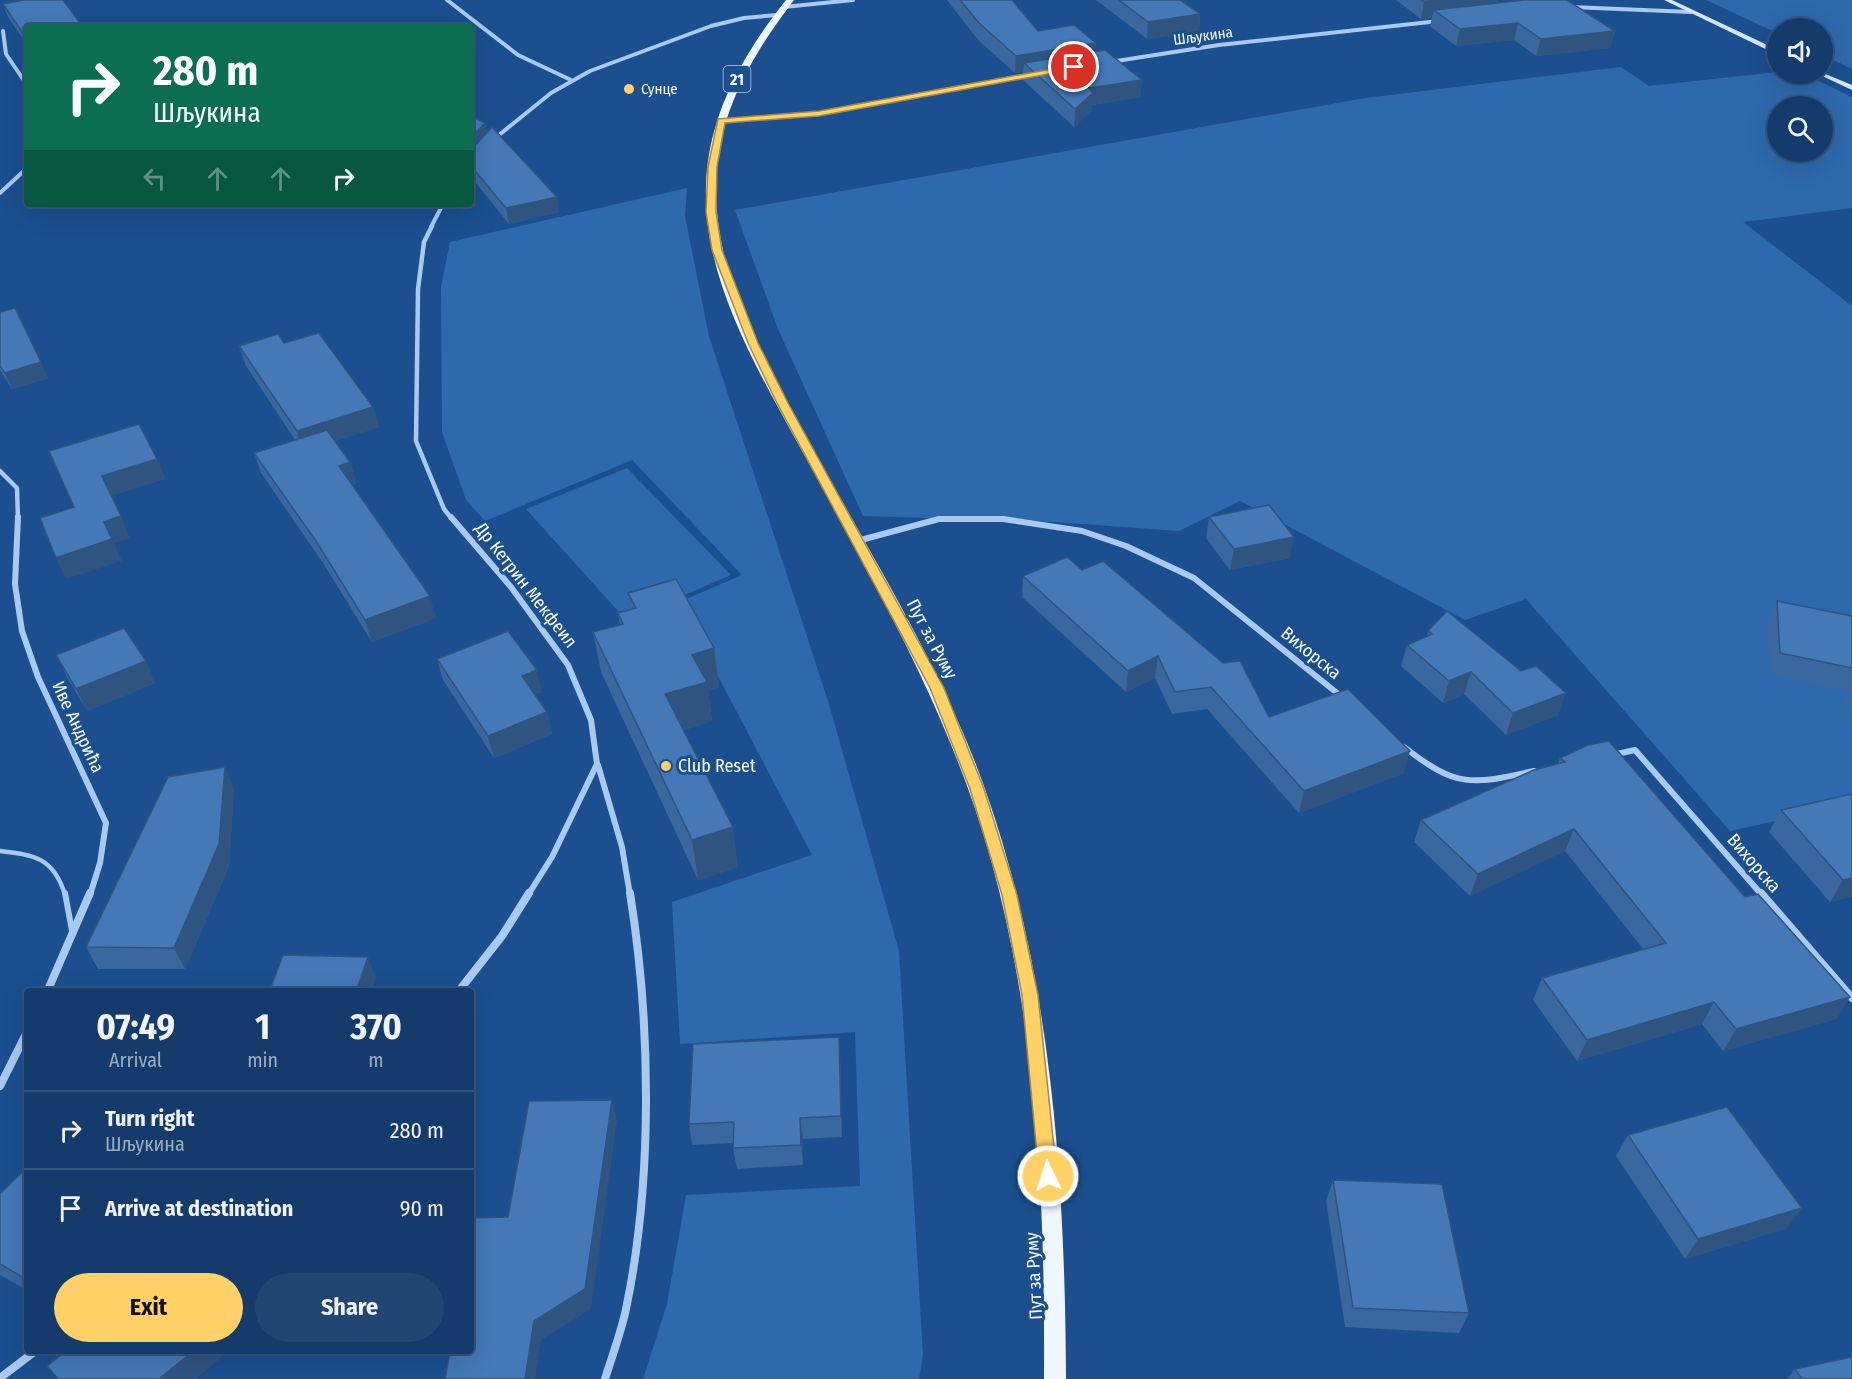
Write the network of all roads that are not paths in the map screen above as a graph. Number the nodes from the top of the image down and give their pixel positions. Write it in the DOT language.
graph roads {
  1 [pos="447,0"];
  2 [pos="853,0"];
  3 [pos="1667,0"];
  4 [pos="787,4"];
  5 [pos="1567,7"];
  6 [pos="1691,12"];
  7 [pos="777,15"];
  8 [pos="1451,20"];
  9 [pos="3,31"];
  10 [pos="1767,48"];
  11 [pos="1107,62"];
  12 [pos="1039,73"];
  13 [pos="1833,79"];
  14 [pos="571,80"];
  15 [pos="24,81"];
  16 [pos="1852,88"];
  17 [pos="721,121"];
  18 [pos="487,145"];
  19 [pos="24,171"];
  20 [pos="0,193"];
  21 [pos="442,207"];
  22 [pos="0,471"];
  23 [pos="857,541"];
  24 [pos="1347,701"];
  25 [pos="1401,745"];
  26 [pos="1601,757"];
  27 [pos="597,764"];
  28 [pos="1544,769"];
  29 [pos="0,851"];
  30 [pos="73,939"];
  31 [pos="49,988"];
  32 [pos="461,988"];
  33 [pos="1852,998"];
  34 [pos="24,1038"];
  35 [pos="0,1086"];
  36 [pos="31,1354"];
  37 [pos="0,1378"];
  38 [pos="605,1379"];
  39 [pos="1055,1379"];
  1 -- 14 [label="street"];
  2 -- 4 [label="street"];
  3 -- 6 [label="main road"];
  4 -- 7 [label="main road, Пут за Руму / 21"];
  5 -- 6 [label="street"];
  6 -- 10 [label="main road"];
  7 -- 14 [label="street"];
  7 -- 17 [label="main road, Пут за Руму / 21"];
  8 -- 11 [label="street, Шљукина"];
  9 -- 15 [label="street"];
  12 -- 17 [label="street"];
  13 -- 16 [label="main road"];
  14 -- 18 [label="street"];
  17 -- 23 [label="main road, Пут за Руму / 21"];
  19 -- 20 [label="street"];
  21 -- 27 [label="street, Др Кетрин Мекфеил"];
  22 -- 30 [label="street, Иве Андрића"];
  23 -- 24 [label="street, Вихорска"];
  23 -- 39 [label="main road, Пут за Руму / 21"];
  25 -- 28 [label="street"];
  26 -- 33 [label="street, Вихорска"];
  27 -- 32 [label="street"];
  27 -- 38 [label="street, Др Кетрин Мекфеил"];
  29 -- 30 [label="lane"];
  30 -- 31 [label="street, Иве Андрића"];
  34 -- 35 [label="street"];
  36 -- 37 [label="street"];
}
